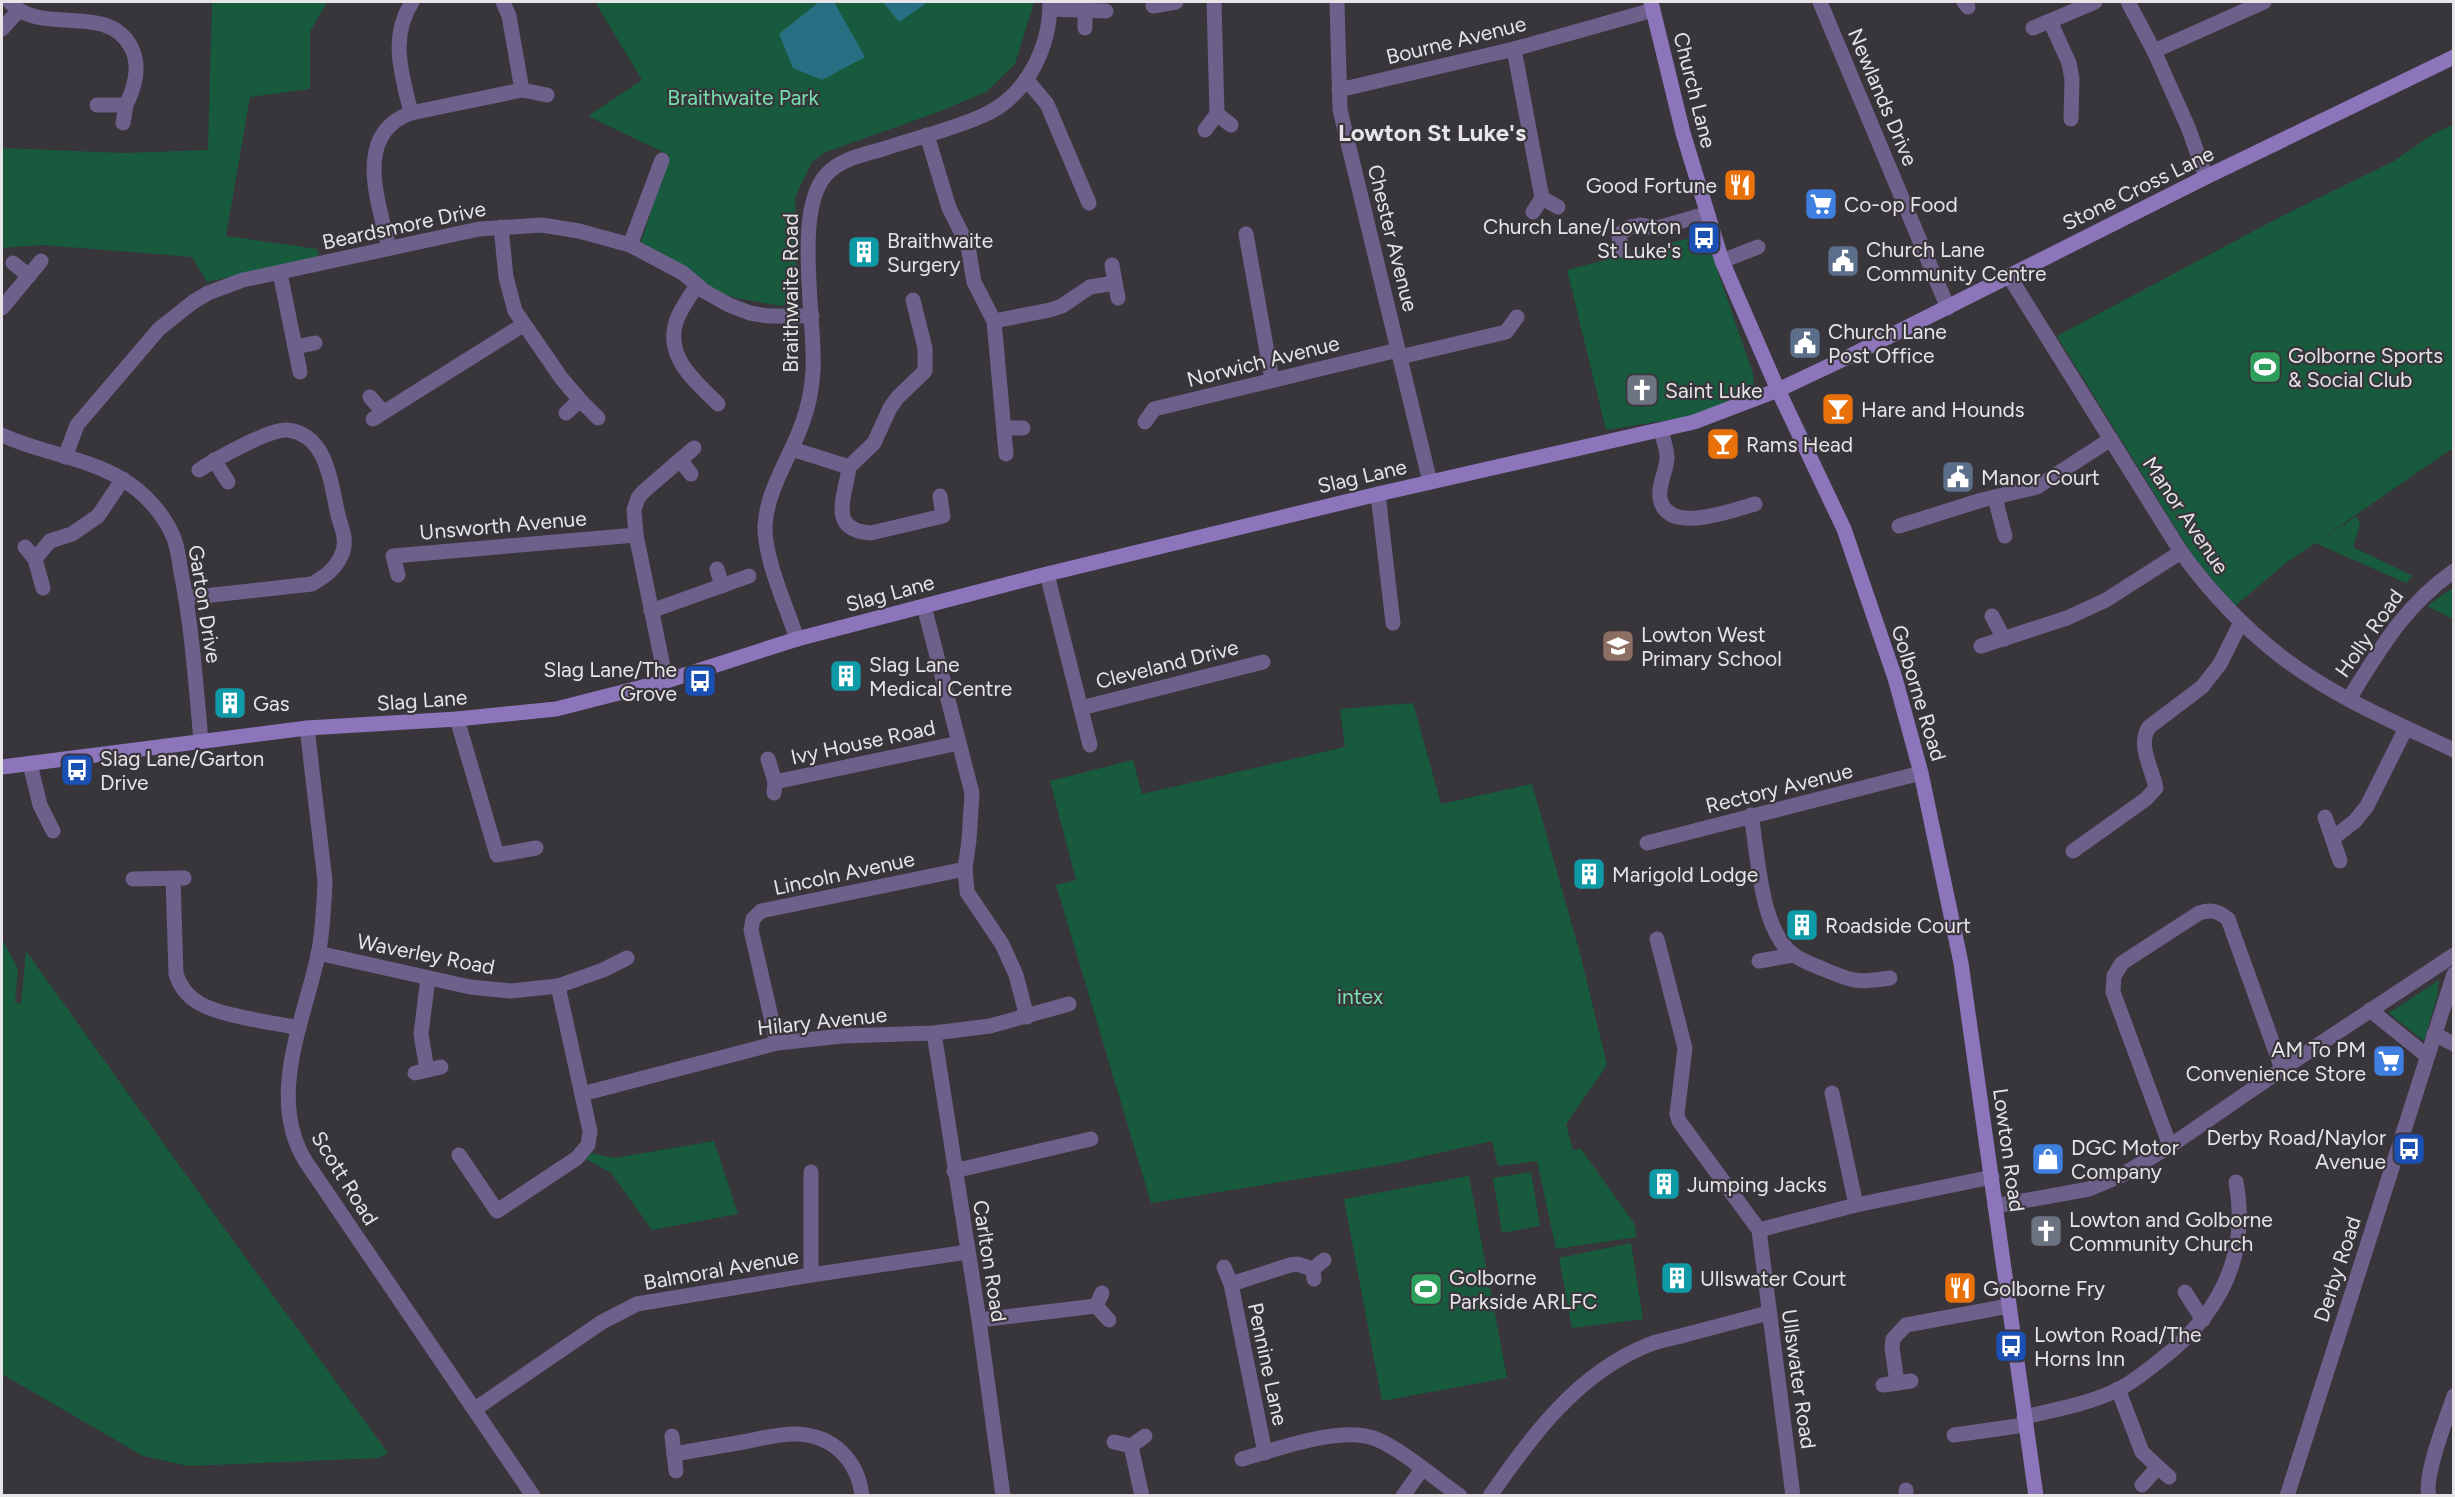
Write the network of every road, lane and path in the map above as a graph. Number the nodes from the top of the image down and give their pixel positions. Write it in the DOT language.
graph roads {
  1 [pos="412,2"];
  2 [pos="502,2"];
  3 [pos="1176,2"];
  4 [pos="1214,2"];
  5 [pos="1337,2"];
  6 [pos="1820,2"];
  7 [pos="2095,2"];
  8 [pos="2128,2"];
  9 [pos="2264,2"];
  10 [pos="1050,5"];
  11 [pos="14,6"];
  12 [pos="1153,6"];
  13 [pos="1652,6"];
  14 [pos="1085,10"];
  15 [pos="1106,11"];
  16 [pos="2050,21"];
  17 [pos="1085,28"];
  18 [pos="2033,28"];
  19 [pos="2,29"];
  20 [pos="1514,48"];
  21 [pos="2154,51"];
  22 [pos="2454,57"];
  23 [pos="1026,80"];
  24 [pos="522,90"];
  25 [pos="1339,90"];
  26 [pos="547,95"];
  27 [pos="97,105"];
  28 [pos="126,105"];
  29 [pos="411,113"];
  30 [pos="1217,114"];
  31 [pos="2071,119"];
  32 [pos="123,123"];
  33 [pos="1231,125"];
  34 [pos="1205,130"];
  35 [pos="927,135"];
  36 [pos="662,160"];
  37 [pos="2206,177"];
  38 [pos="1542,198"];
  39 [pos="1089,203"];
  40 [pos="1558,207"];
  41 [pos="1533,212"];
  42 [pos="1706,214"];
  43 [pos="501,227"];
  44 [pos="1246,234"];
  45 [pos="630,245"];
  46 [pos="1616,245"];
  47 [pos="1758,247"];
  48 [pos="389,248"];
  49 [pos="41,261"];
  50 [pos="1722,261"];
  51 [pos="13,263"];
  52 [pos="1112,265"];
  53 [pos="280,273"];
  54 [pos="29,276"];
  55 [pos="2010,276"];
  56 [pos="697,285"];
  57 [pos="913,300"];
  58 [pos="2,308"];
  59 [pos="1948,308"];
  60 [pos="812,316"];
  61 [pos="1517,317"];
  62 [pos="994,321"];
  63 [pos="919,325"];
  64 [pos="523,326"];
  65 [pos="903,327"];
  66 [pos="315,343"];
  67 [pos="295,348"];
  68 [pos="1399,354"];
  69 [pos="300,372"];
  70 [pos="1272,380"];
  71 [pos="1778,390"];
  72 [pos="716,394"];
  73 [pos="370,397"];
  74 [pos="580,400"];
  75 [pos="566,413"];
  76 [pos="598,418"];
  77 [pos="1145,423"];
  78 [pos="1005,428"];
  79 [pos="1023,428"];
  80 [pos="1661,430"];
  81 [pos="2,435"];
  82 [pos="2111,439"];
  83 [pos="694,448"];
  84 [pos="792,449"];
  85 [pos="1006,454"];
  86 [pos="65,457"];
  87 [pos="214,460"];
  88 [pos="680,460"];
  89 [pos="849,467"];
  90 [pos="199,470"];
  91 [pos="691,474"];
  92 [pos="123,479"];
  93 [pos="228,482"];
  94 [pos="1430,482"];
  95 [pos="1378,494"];
  96 [pos="940,496"];
  97 [pos="1995,498"];
  98 [pos="1755,504"];
  99 [pos="1899,526"];
  100 [pos="636,535"];
  101 [pos="2006,536"];
  102 [pos="25,547"];
  103 [pos="2181,552"];
  104 [pos="35,559"];
  105 [pos="717,569"];
  106 [pos="2454,571"];
  107 [pos="1047,574"];
  108 [pos="398,575"];
  109 [pos="749,576"];
  110 [pos="722,586"];
  111 [pos="44,588"];
  112 [pos="186,598"];
  113 [pos="924,606"];
  114 [pos="651,611"];
  115 [pos="1992,616"];
  116 [pos="1393,622"];
  117 [pos="2241,622"];
  118 [pos="797,639"];
  119 [pos="2004,639"];
  120 [pos="1981,646"];
  121 [pos="1266,662"];
  122 [pos="666,681"];
  123 [pos="2349,699"];
  124 [pos="1081,708"];
  125 [pos="457,719"];
  126 [pos="307,728"];
  127 [pos="2406,728"];
  128 [pos="201,741"];
  129 [pos="959,743"];
  130 [pos="1090,745"];
  131 [pos="2454,750"];
  132 [pos="768,759"];
  133 [pos="30,764"];
  134 [pos="2,767"];
  135 [pos="1921,773"];
  136 [pos="1751,816"];
  137 [pos="2325,817"];
  138 [pos="52,831"];
  139 [pos="2333,838"];
  140 [pos="1647,843"];
  141 [pos="536,848"];
  142 [pos="2073,851"];
  143 [pos="2340,861"];
  144 [pos="965,869"];
  145 [pos="133,879"];
  146 [pos="1657,939"];
  147 [pos="318,953"];
  148 [pos="1794,954"];
  149 [pos="2454,956"];
  150 [pos="627,957"];
  151 [pos="1759,961"];
  152 [pos="2454,974"];
  153 [pos="428,978"];
  154 [pos="1890,978"];
  155 [pos="558,986"];
  156 [pos="1069,1004"];
  157 [pos="2370,1010"];
  158 [pos="1028,1017"];
  159 [pos="1970,1023"];
  160 [pos="299,1028"];
  161 [pos="934,1033"];
  162 [pos="2434,1035"];
  163 [pos="777,1043"];
  164 [pos="2454,1044"];
  165 [pos="2427,1056"];
  166 [pos="2282,1069"];
  167 [pos="428,1070"];
  168 [pos="1832,1093"];
  169 [pos="582,1094"];
  170 [pos="1091,1139"];
  171 [pos="2169,1146"];
  172 [pos="459,1155"];
  173 [pos="954,1171"];
  174 [pos="810,1172"];
  175 [pos="1992,1177"];
  176 [pos="2236,1182"];
  177 [pos="1856,1205"];
  178 [pos="1995,1206"];
  179 [pos="1759,1230"];
  180 [pos="968,1252"];
  181 [pos="1224,1267"];
  182 [pos="1317,1269"];
  183 [pos="811,1275"];
  184 [pos="1230,1284"];
  185 [pos="2185,1292"];
  186 [pos="2009,1306"];
  187 [pos="1768,1313"];
  188 [pos="979,1320"];
  189 [pos="1109,1320"];
  190 [pos="2203,1320"];
  191 [pos="1897,1383"];
  192 [pos="2118,1389"];
  193 [pos="2454,1396"];
  194 [pos="475,1409"];
  195 [pos="2025,1421"];
  196 [pos="1954,1435"];
  197 [pos="672,1436"];
  198 [pos="1145,1436"];
  199 [pos="1114,1442"];
  200 [pos="1131,1446"];
  201 [pos="1265,1453"];
  202 [pos="674,1454"];
  203 [pos="1242,1459"];
  204 [pos="1422,1469"];
  205 [pos="676,1471"];
  206 [pos="2142,1485"];
  207 [pos="533,1496"];
  208 [pos="862,1496"];
  209 [pos="1003,1496"];
  210 [pos="1142,1496"];
  211 [pos="1403,1496"];
  212 [pos="1460,1496"];
  213 [pos="1490,1496"];
  214 [pos="1793,1496"];
  215 [pos="2036,1496"];
  216 [pos="2287,1496"];
  217 [pos="2429,1496"];
  1 -- 29 [label="street"];
  2 -- 24 [label="street"];
  3 -- 12 [label="street"];
  4 -- 30 [label="street"];
  5 -- 25 [label="street, Chester Avenue"];
  6 -- 59 [label="street, Newlands Drive"];
  7 -- 16 [label="street"];
  8 -- 21 [label="street"];
  9 -- 21 [label="street"];
  10 -- 14 [label="street"];
  10 -- 23 [label="street, Braithwaite Road"];
  11 -- 19 [label="street"];
  11 -- 28 [label="street"];
  13 -- 20 [label="street, Bourne Avenue"];
  13 -- 42 [label="street, Church Lane"];
  14 -- 15 [label="street"];
  14 -- 17 [label="street"];
  16 -- 18 [label="street"];
  16 -- 31 [label="street"];
  20 -- 25 [label="street, Bourne Avenue"];
  20 -- 38 [label="street"];
  21 -- 37 [label="street"];
  22 -- 37 [label="street, Stone Cross Lane"];
  23 -- 35 [label="street, Braithwaite Road"];
  23 -- 39 [label="street"];
  24 -- 26 [label="street"];
  24 -- 29 [label="street"];
  25 -- 68 [label="street, Chester Avenue"];
  27 -- 28 [label="street"];
  28 -- 32 [label="street"];
  29 -- 48 [label="street"];
  30 -- 33 [label="street"];
  30 -- 34 [label="street"];
  35 -- 60 [label="street, Braithwaite Road"];
  35 -- 62 [label="street"];
  36 -- 45 [label="street"];
  37 -- 55 [label="street, Stone Cross Lane"];
  38 -- 40 [label="street"];
  38 -- 41 [label="street"];
  42 -- 46 [label="street"];
  42 -- 50 [label="street, Church Lane"];
  43 -- 45 [label="street, Beardsmore Drive"];
  43 -- 48 [label="street, Beardsmore Drive"];
  43 -- 64 [label="street"];
  44 -- 70 [label="street"];
  45 -- 56 [label="street, Beardsmore Drive"];
  47 -- 50 [label="street"];
  48 -- 53 [label="street, Beardsmore Drive"];
  49 -- 54 [label="street"];
  50 -- 71 [label="street, Church Lane"];
  51 -- 54 [label="street"];
  52 -- 62 [label="street"];
  53 -- 67 [label="street"];
  53 -- 86 [label="street, Beardsmore Drive"];
  54 -- 58 [label="street"];
  55 -- 59 [label="street, Stone Cross Lane"];
  55 -- 82 [label="street, Manor Avenue"];
  56 -- 60 [label="street, Beardsmore Drive"];
  56 -- 72 [label="street"];
  57 -- 63 [label="street"];
  59 -- 71 [label="street, Stone Cross Lane"];
  60 -- 84 [label="street, Braithwaite Road"];
  61 -- 68 [label="street, Norwich Avenue"];
  62 -- 78 [label="street"];
  63 -- 65 [label="street"];
  63 -- 89 [label="street"];
  64 -- 73 [label="street"];
  64 -- 74 [label="street"];
  66 -- 67 [label="street"];
  67 -- 69 [label="street"];
  68 -- 70 [label="street, Norwich Avenue"];
  68 -- 94 [label="street, Chester Avenue"];
  70 -- 77 [label="street, Norwich Avenue"];
  71 -- 80 [label="street, Slag Lane"];
  71 -- 135 [label="street, Golborne Road"];
  74 -- 75 [label="street"];
  74 -- 76 [label="street"];
  78 -- 79 [label="street"];
  78 -- 85 [label="street"];
  80 -- 94 [label="street, Slag Lane"];
  80 -- 98 [label="street"];
  81 -- 86 [label="street, Garton Drive"];
  82 -- 97 [label="street"];
  82 -- 103 [label="street, Manor Avenue"];
  83 -- 88 [label="street"];
  84 -- 89 [label="street"];
  84 -- 118 [label="street, Braithwaite Road"];
  86 -- 92 [label="street, Garton Drive"];
  87 -- 90 [label="street"];
  87 -- 93 [label="street"];
  87 -- 112 [label="street"];
  88 -- 91 [label="street"];
  88 -- 100 [label="street"];
  89 -- 96 [label="street"];
  92 -- 104 [label="street"];
  92 -- 112 [label="street, Garton Drive"];
  94 -- 95 [label="street, Slag Lane"];
  95 -- 107 [label="street, Slag Lane"];
  95 -- 116 [label="street"];
  97 -- 99 [label="street"];
  97 -- 101 [label="street"];
  100 -- 108 [label="street, Unsworth Avenue"];
  100 -- 114 [label="street"];
  102 -- 104 [label="street"];
  103 -- 117 [label="street, Manor Avenue"];
  103 -- 119 [label="street"];
  104 -- 111 [label="street"];
  105 -- 110 [label="street"];
  106 -- 123 [label="street, Holly Road"];
  107 -- 113 [label="street, Slag Lane"];
  107 -- 124 [label="street"];
  109 -- 110 [label="street"];
  110 -- 114 [label="street"];
  112 -- 128 [label="street, Garton Drive"];
  113 -- 118 [label="street, Slag Lane"];
  113 -- 129 [label="street"];
  114 -- 122 [label="street"];
  115 -- 119 [label="street"];
  117 -- 123 [label="street, Manor Avenue"];
  117 -- 142 [label="street"];
  118 -- 122 [label="street, Slag Lane"];
  119 -- 120 [label="street"];
  121 -- 124 [label="street, Cleveland Drive"];
  122 -- 125 [label="street, Slag Lane"];
  123 -- 127 [label="street, Manor Avenue"];
  124 -- 130 [label="street"];
  125 -- 126 [label="street, Slag Lane"];
  125 -- 141 [label="street"];
  126 -- 128 [label="street, Slag Lane"];
  126 -- 147 [label="street, Scott Road"];
  127 -- 131 [label="street, Manor Avenue"];
  127 -- 139 [label="street"];
  128 -- 133 [label="street, Slag Lane"];
  129 -- 132 [label="street, Ivy House Road"];
  129 -- 144 [label="street"];
  133 -- 134 [label="street, Slag Lane"];
  133 -- 138 [label="street"];
  135 -- 136 [label="street, Rectory Avenue"];
  135 -- 159 [label="street, Golborne Road"];
  136 -- 140 [label="street, Rectory Avenue"];
  136 -- 148 [label="street"];
  137 -- 139 [label="street"];
  139 -- 143 [label="street"];
  144 -- 158 [label="street"];
  144 -- 163 [label="street, Lincoln Avenue"];
  145 -- 160 [label="street"];
  146 -- 179 [label="street"];
  147 -- 153 [label="street, Waverley Road"];
  147 -- 160 [label="street, Scott Road"];
  148 -- 151 [label="street"];
  148 -- 154 [label="street"];
  149 -- 157 [label="street"];
  150 -- 155 [label="street, Waverley Road"];
  152 -- 162 [label="street, Derby Road"];
  153 -- 155 [label="street, Waverley Road"];
  153 -- 167 [label="street"];
  155 -- 169 [label="street"];
  156 -- 158 [label="street, Hilary Avenue"];
  157 -- 165 [label="street"];
  157 -- 166 [label="street"];
  158 -- 161 [label="street, Hilary Avenue"];
  159 -- 175 [label="street, Lowton Road"];
  160 -- 194 [label="street, Scott Road"];
  161 -- 163 [label="street, Hilary Avenue"];
  161 -- 173 [label="street, Carlton Road"];
  162 -- 164 [label="street"];
  162 -- 165 [label="street, Derby Road"];
  163 -- 169 [label="street, Hilary Avenue"];
  165 -- 216 [label="street, Derby Road"];
  166 -- 171 [label="street"];
  166 -- 171 [label="street"];
  168 -- 177 [label="street"];
  169 -- 172 [label="street"];
  170 -- 173 [label="street"];
  171 -- 178 [label="street"];
  173 -- 180 [label="street, Carlton Road"];
  174 -- 183 [label="street"];
  175 -- 177 [label="street"];
  175 -- 178 [label="street, Lowton Road"];
  176 -- 190 [label="street"];
  177 -- 179 [label="street"];
  178 -- 186 [label="street, Lowton Road"];
  179 -- 187 [label="street, Ullswater Road"];
  180 -- 183 [label="street, Balmoral Avenue"];
  180 -- 188 [label="street, Carlton Road"];
  181 -- 184 [label="street, Pennine Lane"];
  182 -- 184 [label="street, Pennine Lane"];
  183 -- 194 [label="street, Balmoral Avenue"];
  184 -- 201 [label="street, Pennine Lane"];
  185 -- 190 [label="street"];
  186 -- 191 [label="street"];
  186 -- 195 [label="street, Lowton Road"];
  187 -- 213 [label="street"];
  187 -- 214 [label="street, Ullswater Road"];
  188 -- 189 [label="street"];
  188 -- 209 [label="street, Carlton Road"];
  190 -- 192 [label="street"];
  192 -- 195 [label="street"];
  192 -- 206 [label="street"];
  193 -- 217 [label="street"];
  194 -- 207 [label="street, Scott Road"];
  195 -- 196 [label="street"];
  195 -- 215 [label="street, Lowton Road"];
  197 -- 202 [label="street"];
  198 -- 200 [label="street"];
  199 -- 200 [label="street"];
  200 -- 210 [label="street"];
  201 -- 203 [label="street, Pennine Lane"];
  201 -- 204 [label="street, Pennine Lane"];
  202 -- 205 [label="street"];
  202 -- 208 [label="street"];
  204 -- 211 [label="street"];
  204 -- 212 [label="street, Pennine Lane"];
}
